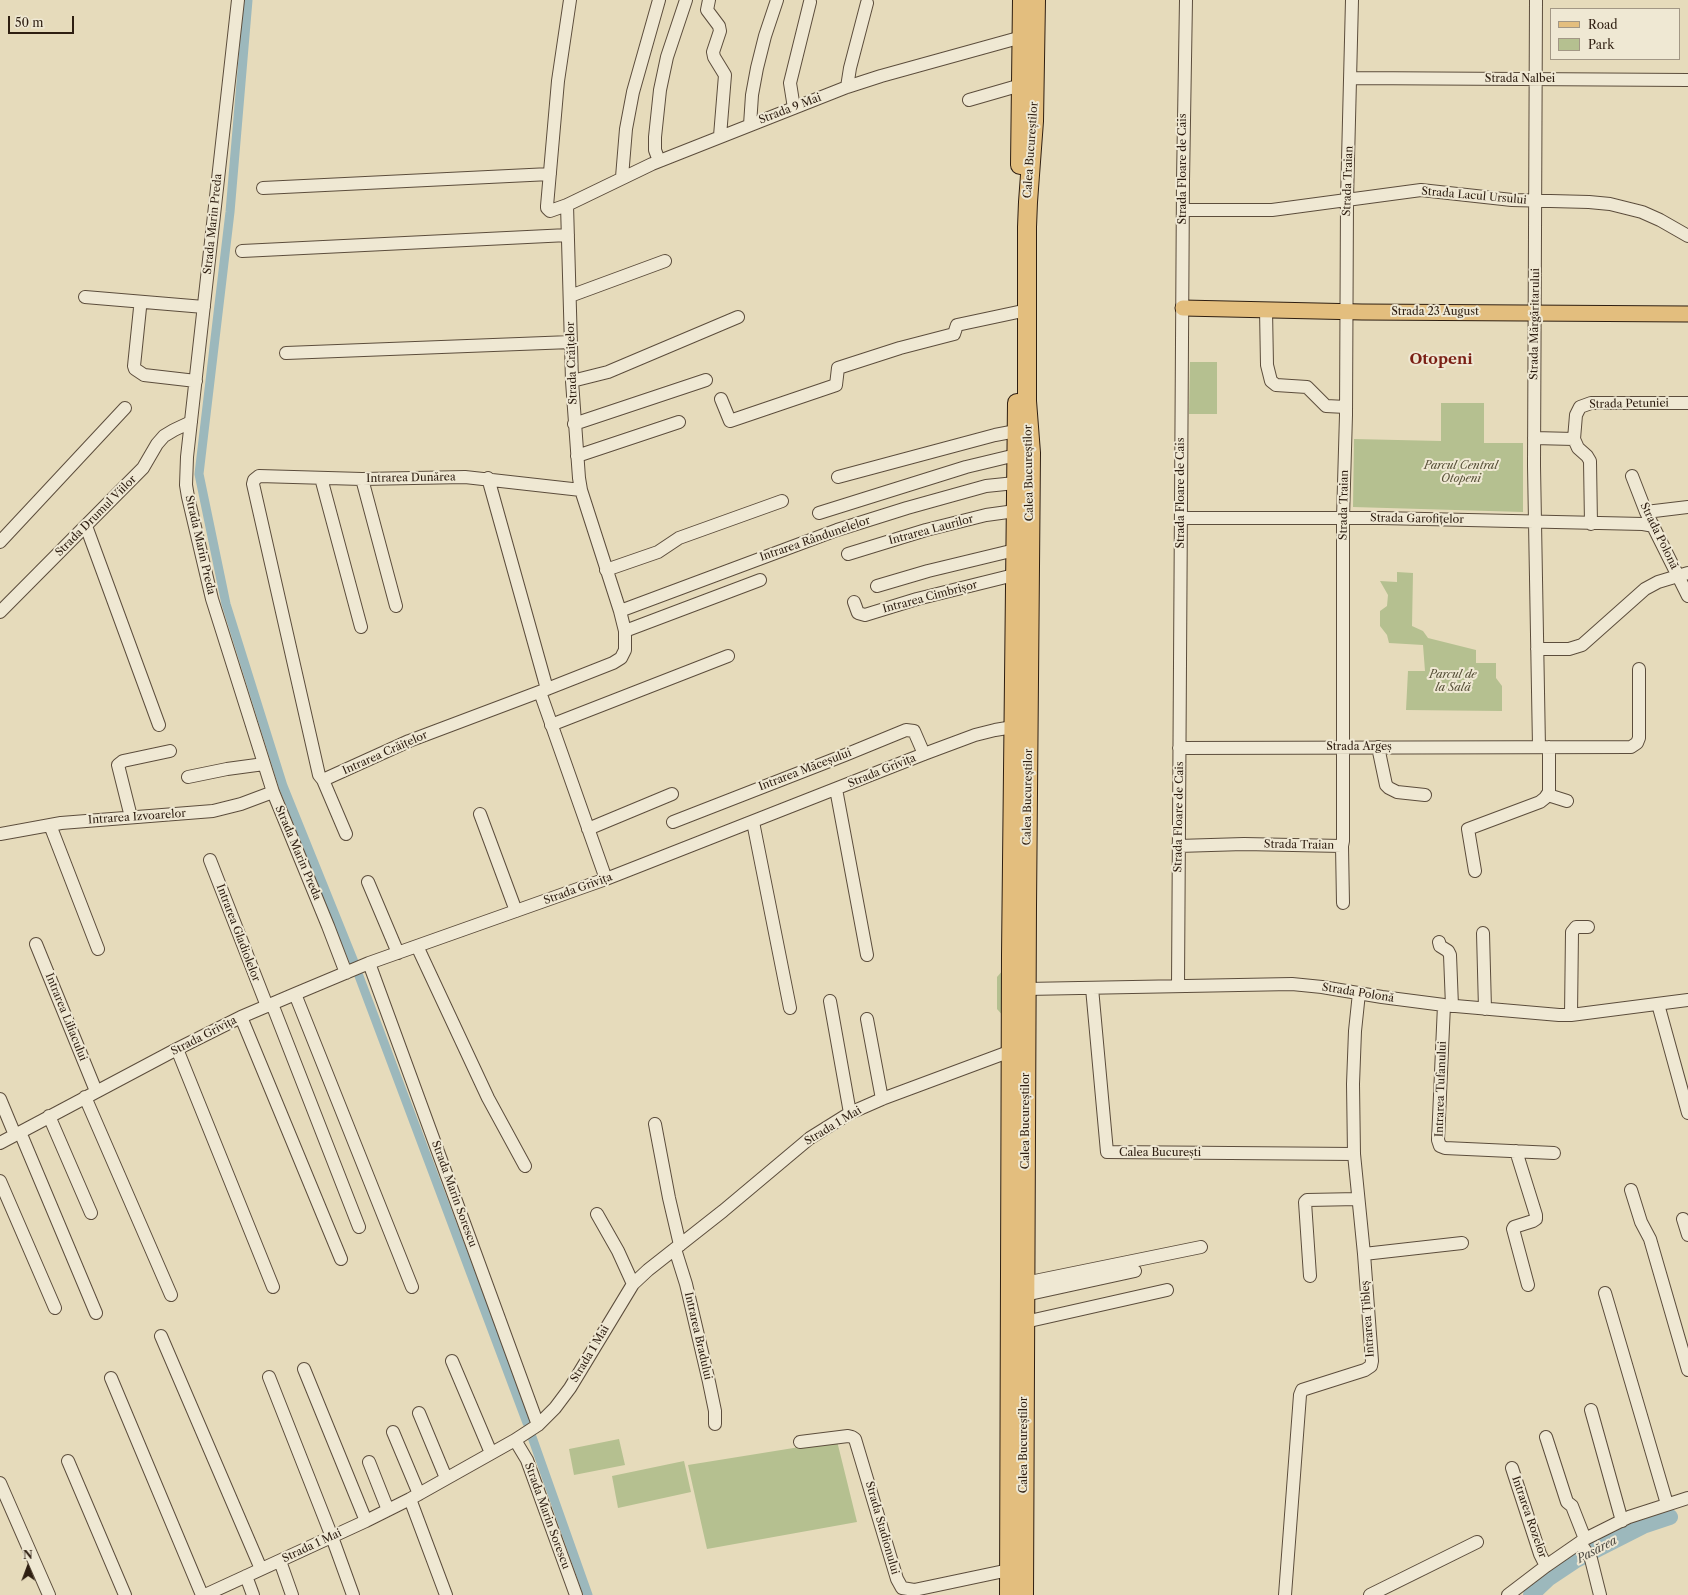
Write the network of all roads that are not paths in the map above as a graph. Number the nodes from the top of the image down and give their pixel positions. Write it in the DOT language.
graph roads {
  1 [pos="238,0"];
  2 [pos="570,0"];
  3 [pos="658,0"];
  4 [pos="686,0"];
  5 [pos="709,0"];
  6 [pos="777,0"];
  7 [pos="1022,0"];
  8 [pos="1036,0"];
  9 [pos="1186,0"];
  10 [pos="1352,0"];
  11 [pos="1536,0"];
  12 [pos="810,2"];
  13 [pos="867,3"];
  14 [pos="1022,37"];
  15 [pos="1351,78"];
  16 [pos="1536,79"];
  17 [pos="1688,80"];
  18 [pos="1021,85"];
  19 [pos="847,87"];
  20 [pos="969,100"];
  21 [pos="794,108"];
  22 [pos="750,124"];
  23 [pos="720,136"];
  24 [pos="659,161"];
  25 [pos="550,174"];
  26 [pos="622,177"];
  27 [pos="263,188"];
  28 [pos="1347,200"];
  29 [pos="1536,200"];
  30 [pos="567,205"];
  31 [pos="1183,210"];
  32 [pos="568,235"];
  33 [pos="1688,236"];
  34 [pos="242,251"];
  35 [pos="664,261"];
  36 [pos="570,296"];
  37 [pos="85,297"];
  38 [pos="204,307"];
  39 [pos="140,308"];
  40 [pos="1183,308"];
  41 [pos="1266,310"];
  42 [pos="1346,311"];
  43 [pos="1018,312"];
  44 [pos="1534,312"];
  45 [pos="1688,314"];
  46 [pos="738,317"];
  47 [pos="571,342"];
  48 [pos="286,354"];
  49 [pos="196,380"];
  50 [pos="706,380"];
  51 [pos="572,382"];
  52 [pos="721,399"];
  53 [pos="1688,403"];
  54 [pos="1346,407"];
  55 [pos="125,408"];
  56 [pos="191,422"];
  57 [pos="679,422"];
  58 [pos="574,424"];
  59 [pos="1016,431"];
  60 [pos="1534,438"];
  61 [pos="1574,439"];
  62 [pos="1016,455"];
  63 [pos="577,456"];
  64 [pos="1632,476"];
  65 [pos="838,477"];
  66 [pos="321,478"];
  67 [pos="488,478"];
  68 [pos="362,479"];
  69 [pos="1015,483"];
  70 [pos="581,490"];
  71 [pos="782,501"];
  72 [pos="1688,507"];
  73 [pos="1015,511"];
  74 [pos="819,512"];
  75 [pos="1646,512"];
  76 [pos="1181,518"];
  77 [pos="1343,518"];
  78 [pos="1534,522"];
  79 [pos="1591,524"];
  80 [pos="86,526"];
  81 [pos="1654,526"];
  82 [pos="0,542"];
  83 [pos="1015,550"];
  84 [pos="848,554"];
  85 [pos="606,570"];
  86 [pos="1683,574"];
  87 [pos="1014,575"];
  88 [pos="760,580"];
  89 [pos="877,586"];
  90 [pos="1688,596"];
  91 [pos="854,602"];
  92 [pos="396,606"];
  93 [pos="620,611"];
  94 [pos="0,612"];
  95 [pos="361,628"];
  96 [pos="624,631"];
  97 [pos="1537,649"];
  98 [pos="728,656"];
  99 [pos="1639,669"];
  100 [pos="544,691"];
  101 [pos="159,725"];
  102 [pos="552,725"];
  103 [pos="1013,728"];
  104 [pos="1343,747"];
  105 [pos="1378,747"];
  106 [pos="1544,747"];
  107 [pos="1179,748"];
  108 [pos="170,751"];
  109 [pos="924,754"];
  110 [pos="264,764"];
  111 [pos="188,777"];
  112 [pos="323,780"];
  113 [pos="836,789"];
  114 [pos="273,792"];
  115 [pos="672,794"];
  116 [pos="1425,794"];
  117 [pos="1548,795"];
  118 [pos="1567,801"];
  119 [pos="480,814"];
  120 [pos="131,817"];
  121 [pos="673,822"];
  122 [pos="753,822"];
  123 [pos="50,825"];
  124 [pos="588,829"];
  125 [pos="0,834"];
  126 [pos="346,834"];
  127 [pos="1178,846"];
  128 [pos="1342,846"];
  129 [pos="210,860"];
  130 [pos="1475,871"];
  131 [pos="606,879"];
  132 [pos="368,882"];
  133 [pos="1343,903"];
  134 [pos="516,911"];
  135 [pos="1588,927"];
  136 [pos="1483,933"];
  137 [pos="1439,942"];
  138 [pos="36,944"];
  139 [pos="417,946"];
  140 [pos="98,949"];
  141 [pos="398,953"];
  142 [pos="867,955"];
  143 [pos="369,964"];
  144 [pos="346,973"];
  145 [pos="1178,986"];
  146 [pos="1092,988"];
  147 [pos="1026,989"];
  148 [pos="1359,993"];
  149 [pos="295,994"];
  150 [pos="1688,1000"];
  151 [pos="830,1001"];
  152 [pos="1658,1004"];
  153 [pos="269,1005"];
  154 [pos="1448,1005"];
  155 [pos="790,1008"];
  156 [pos="1485,1009"];
  157 [pos="1571,1015"];
  158 [pos="241,1017"];
  159 [pos="868,1019"];
  160 [pos="177,1049"];
  161 [pos="1011,1051"];
  162 [pos="96,1091"];
  163 [pos="85,1097"];
  164 [pos="0,1099"];
  165 [pos="882,1100"];
  166 [pos="850,1113"];
  167 [pos="1688,1113"];
  168 [pos="49,1116"];
  169 [pos="655,1124"];
  170 [pos="17,1133"];
  171 [pos="0,1143"];
  172 [pos="1516,1151"];
  173 [pos="1554,1153"];
  174 [pos="1354,1154"];
  175 [pos="525,1166"];
  176 [pos="0,1181"];
  177 [pos="1631,1190"];
  178 [pos="1358,1199"];
  179 [pos="91,1213"];
  180 [pos="597,1214"];
  181 [pos="1683,1218"];
  182 [pos="360,1227"];
  183 [pos="1688,1235"];
  184 [pos="1462,1243"];
  185 [pos="678,1247"];
  186 [pos="1201,1247"];
  187 [pos="1364,1254"];
  188 [pos="340,1259"];
  189 [pos="1135,1271"];
  190 [pos="1310,1276"];
  191 [pos="633,1284"];
  192 [pos="1528,1285"];
  193 [pos="273,1287"];
  194 [pos="412,1287"];
  195 [pos="1025,1289"];
  196 [pos="1167,1290"];
  197 [pos="1606,1293"];
  198 [pos="171,1295"];
  199 [pos="55,1308"];
  200 [pos="96,1312"];
  201 [pos="1025,1322"];
  202 [pos="161,1336"];
  203 [pos="452,1361"];
  204 [pos="304,1370"];
  205 [pos="1688,1370"];
  206 [pos="269,1376"];
  207 [pos="111,1378"];
  208 [pos="1590,1410"];
  209 [pos="419,1413"];
  210 [pos="715,1424"];
  211 [pos="538,1425"];
  212 [pos="393,1432"];
  213 [pos="1546,1437"];
  214 [pos="515,1440"];
  215 [pos="800,1442"];
  216 [pos="491,1453"];
  217 [pos="68,1461"];
  218 [pos="369,1462"];
  219 [pos="1512,1468"];
  220 [pos="446,1478"];
  221 [pos="0,1482"];
  222 [pos="414,1496"];
  223 [pos="1688,1498"];
  224 [pos="1667,1504"];
  225 [pos="388,1510"];
  226 [pos="366,1521"];
  227 [pos="1622,1521"];
  228 [pos="332,1537"];
  229 [pos="1582,1541"];
  230 [pos="1477,1542"];
  231 [pos="280,1561"];
  232 [pos="1546,1566"];
  233 [pos="262,1569"];
  234 [pos="1009,1570"];
  235 [pos="246,1576"];
  236 [pos="49,1595"];
  237 [pos="126,1595"];
  238 [pos="202,1595"];
  239 [pos="205,1595"];
  240 [pos="253,1595"];
  241 [pos="292,1595"];
  242 [pos="353,1595"];
  243 [pos="446,1595"];
  244 [pos="576,1595"];
  245 [pos="1009,1595"];
  246 [pos="1024,1595"];
  247 [pos="1285,1595"];
  248 [pos="1370,1595"];
  249 [pos="1508,1595"];
  250 [pos="1600,1595"];
  1 -- 38 [label="street, Strada Marin Preda"];
  2 -- 25 [label="street"];
  3 -- 26 [label="street"];
  4 -- 24 [label="street"];
  5 -- 23 [label="street"];
  6 -- 22 [label="street"];
  7 -- 14 [label="highway, Calea Bucureștilor"];
  8 -- 147 [label="highway, Calea Bucureștilor"];
  9 -- 31 [label="street, Strada Floare de Cais"];
  10 -- 15 [label="street, Strada Traian"];
  11 -- 16 [label="street, Strada Mărgăritarului"];
  12 -- 21 [label="street"];
  13 -- 19 [label="street"];
  14 -- 18 [label="highway, Calea Bucureștilor"];
  14 -- 19 [label="street, Strada 9 Mai"];
  15 -- 16 [label="street, Strada Nalbei"];
  15 -- 28 [label="street, Strada Traian"];
  16 -- 17 [label="street, Strada Nalbei"];
  16 -- 29 [label="street, Strada Mărgăritarului"];
  18 -- 20 [label="street"];
  18 -- 43 [label="highway, Calea Bucureștilor"];
  19 -- 21 [label="street, Strada 9 Mai"];
  21 -- 22 [label="street, Strada 9 Mai"];
  22 -- 23 [label="street, Strada 9 Mai"];
  23 -- 24 [label="street, Strada 9 Mai"];
  24 -- 26 [label="street, Strada 9 Mai"];
  25 -- 27 [label="street"];
  25 -- 30 [label="street"];
  26 -- 30 [label="street, Strada 9 Mai"];
  28 -- 29 [label="street, Strada Lacul Ursului"];
  28 -- 31 [label="street, Strada Lacul Ursului"];
  28 -- 42 [label="street, Strada Traian"];
  29 -- 33 [label="street, Strada Lacul Ursului"];
  29 -- 44 [label="street, Strada Mărgăritarului"];
  30 -- 32 [label="street, Strada Crăițelor"];
  31 -- 40 [label="street, Strada Floare de Cais"];
  32 -- 34 [label="street"];
  32 -- 36 [label="street, Strada Crăițelor"];
  35 -- 36 [label="street"];
  36 -- 47 [label="street, Strada Crăițelor"];
  37 -- 38 [label="street"];
  38 -- 49 [label="street, Strada Marin Preda"];
  39 -- 49 [label="street"];
  40 -- 41 [label="main road, Strada 23 August"];
  40 -- 76 [label="street, Strada Floare de Cais"];
  41 -- 42 [label="main road, Strada 23 August"];
  41 -- 54 [label="street"];
  42 -- 44 [label="main road, Strada 23 August"];
  42 -- 54 [label="street, Strada Traian"];
  43 -- 52 [label="street"];
  43 -- 59 [label="highway, Calea Bucureștilor"];
  44 -- 45 [label="main road, Strada 23 August"];
  44 -- 60 [label="street, Strada Mărgăritarului"];
  46 -- 51 [label="street"];
  47 -- 48 [label="street"];
  47 -- 51 [label="street, Strada Crăițelor"];
  49 -- 56 [label="street, Strada Marin Preda"];
  50 -- 58 [label="street"];
  51 -- 58 [label="street, Strada Crăițelor"];
  53 -- 61 [label="street, Strada Petuniei"];
  54 -- 77 [label="street, Strada Traian"];
  55 -- 82 [label="street"];
  56 -- 80 [label="street, Strada Drumul Viilor"];
  56 -- 110 [label="street, Strada Marin Preda"];
  57 -- 63 [label="street"];
  58 -- 63 [label="street, Strada Crăițelor"];
  59 -- 62 [label="highway, Calea Bucureștilor"];
  59 -- 65 [label="street"];
  60 -- 61 [label="street"];
  60 -- 78 [label="street, Strada Mărgăritarului"];
  61 -- 79 [label="street"];
  62 -- 69 [label="highway, Calea Bucureștilor"];
  62 -- 74 [label="street"];
  63 -- 70 [label="street, Strada Crăițelor"];
  64 -- 75 [label="street, Strada Polonă"];
  66 -- 68 [label="street, Intrarea Dunărea"];
  66 -- 95 [label="street"];
  66 -- 112 [label="street, Intrarea Dunărea"];
  67 -- 68 [label="street, Intrarea Dunărea"];
  67 -- 70 [label="street, Intrarea Dunărea"];
  67 -- 100 [label="street"];
  68 -- 92 [label="street"];
  69 -- 73 [label="highway, Calea Bucureștilor"];
  69 -- 93 [label="street, Intrarea Rândunelelor"];
  70 -- 85 [label="street, Strada Crăițelor"];
  71 -- 85 [label="street"];
  72 -- 75 [label="street"];
  73 -- 83 [label="highway, Calea Bucureștilor"];
  73 -- 84 [label="street, Intrarea Laurilor"];
  75 -- 81 [label="street, Strada Polonă"];
  76 -- 77 [label="street, Strada Garofițelor"];
  76 -- 107 [label="street, Strada Floare de Cais"];
  77 -- 78 [label="street, Strada Garofițelor"];
  77 -- 104 [label="street, Strada Traian"];
  78 -- 79 [label="street, Strada Garofițelor"];
  78 -- 97 [label="street, Strada Mărgăritarului"];
  79 -- 81 [label="street, Strada Garofițelor"];
  80 -- 94 [label="street, Strada Drumul Viilor"];
  80 -- 101 [label="street"];
  81 -- 86 [label="street, Strada Polonă"];
  83 -- 87 [label="highway, Calea Bucureștilor"];
  83 -- 89 [label="street"];
  85 -- 93 [label="street, Strada Crăițelor"];
  86 -- 90 [label="street, Strada Polonă"];
  86 -- 97 [label="street"];
  87 -- 91 [label="street, Intrarea Cimbrișor"];
  87 -- 103 [label="highway, Calea Bucureștilor"];
  88 -- 96 [label="street"];
  93 -- 96 [label="street, Strada Crăițelor"];
  96 -- 100 [label="street, Strada Crăițelor"];
  97 -- 106 [label="street"];
  98 -- 102 [label="street"];
  99 -- 106 [label="street, Strada Argeș"];
  100 -- 102 [label="street"];
  100 -- 112 [label="street, Intrarea Crăițelor"];
  102 -- 124 [label="street"];
  103 -- 109 [label="street, Strada Grivița"];
  103 -- 161 [label="highway, Calea Bucureștilor"];
  104 -- 105 [label="street, Strada Argeș"];
  104 -- 107 [label="street, Strada Argeș"];
  104 -- 128 [label="street, Strada Traian"];
  105 -- 106 [label="street, Strada Argeș"];
  105 -- 116 [label="street"];
  106 -- 117 [label="street"];
  107 -- 127 [label="street, Strada Floare de Cais"];
  108 -- 120 [label="street"];
  109 -- 113 [label="street, Strada Grivița"];
  109 -- 121 [label="street, Intrarea Măceșului"];
  110 -- 111 [label="street"];
  110 -- 114 [label="street, Strada Marin Preda"];
  112 -- 126 [label="street"];
  113 -- 122 [label="street, Strada Grivița"];
  113 -- 142 [label="street"];
  114 -- 120 [label="street, Intrarea Izvoarelor"];
  114 -- 144 [label="street, Strada Marin Preda"];
  115 -- 124 [label="street"];
  117 -- 118 [label="street"];
  117 -- 130 [label="street"];
  119 -- 134 [label="street"];
  120 -- 123 [label="street, Intrarea Izvoarelor"];
  122 -- 131 [label="street, Strada Grivița"];
  122 -- 155 [label="street"];
  123 -- 125 [label="street, Intrarea Izvoarelor"];
  123 -- 140 [label="street"];
  124 -- 131 [label="street"];
  127 -- 128 [label="street, Strada Traian"];
  127 -- 145 [label="street, Strada Floare de Cais"];
  128 -- 133 [label="street"];
  129 -- 153 [label="street, Intrarea Gladiolelor"];
  131 -- 134 [label="street, Strada Grivița"];
  132 -- 141 [label="street"];
  134 -- 139 [label="street, Strada Grivița"];
  135 -- 157 [label="street"];
  136 -- 156 [label="street"];
  137 -- 154 [label="street"];
  138 -- 162 [label="street, Intrarea Liliacului"];
  139 -- 141 [label="street, Strada Grivița"];
  139 -- 175 [label="street"];
  141 -- 143 [label="street, Strada Grivița"];
  143 -- 144 [label="street, Strada Grivița"];
  143 -- 211 [label="street, Strada Marin Sorescu"];
  144 -- 149 [label="street, Strada Grivița"];
  145 -- 146 [label="street, Strada Polonă"];
  145 -- 148 [label="street, Strada Polonă"];
  146 -- 147 [label="street, Strada Polonă"];
  146 -- 174 [label="street, Calea București"];
  147 -- 195 [label="highway, Calea Bucureștilor"];
  148 -- 154 [label="street, Strada Polonă"];
  148 -- 174 [label="street, Intrarea Țibleș"];
  149 -- 153 [label="street, Strada Grivița"];
  149 -- 194 [label="street"];
  150 -- 152 [label="street, Strada Polonă"];
  151 -- 166 [label="street"];
  152 -- 157 [label="street, Strada Polonă"];
  152 -- 167 [label="street"];
  153 -- 158 [label="street, Strada Grivița"];
  153 -- 182 [label="street, Intrarea Gladiolelor"];
  154 -- 156 [label="street, Strada Polonă"];
  154 -- 172 [label="street, Intrarea Tufanului"];
  156 -- 157 [label="street, Strada Polonă"];
  158 -- 160 [label="street, Strada Grivița"];
  158 -- 188 [label="street"];
  159 -- 165 [label="street"];
  160 -- 162 [label="street, Strada Grivița"];
  160 -- 193 [label="street"];
  161 -- 165 [label="street, Strada 1 Mai"];
  161 -- 234 [label="highway, Calea Bucureștilor"];
  162 -- 163 [label="street, Strada Grivița"];
  163 -- 168 [label="street, Strada Grivița"];
  163 -- 198 [label="street"];
  164 -- 170 [label="street"];
  165 -- 166 [label="street, Strada 1 Mai"];
  166 -- 185 [label="street, Strada 1 Mai"];
  168 -- 170 [label="street, Strada Grivița"];
  168 -- 179 [label="street"];
  169 -- 185 [label="street"];
  170 -- 171 [label="street, Strada Grivița"];
  170 -- 200 [label="street"];
  172 -- 173 [label="street"];
  172 -- 192 [label="street"];
  174 -- 178 [label="street, Intrarea Țibleș"];
  176 -- 199 [label="street"];
  177 -- 205 [label="street"];
  178 -- 187 [label="street, Intrarea Țibleș"];
  178 -- 190 [label="street"];
  180 -- 191 [label="street"];
  181 -- 183 [label="street"];
  184 -- 187 [label="street"];
  185 -- 191 [label="street, Strada 1 Mai"];
  185 -- 210 [label="street, Intrarea Bradului"];
  186 -- 195 [label="street"];
  187 -- 247 [label="street, Intrarea Țibleș"];
  189 -- 195 [label="street"];
  191 -- 211 [label="street, Strada 1 Mai"];
  195 -- 201 [label="highway, Calea Bucureștilor"];
  196 -- 201 [label="street"];
  197 -- 224 [label="street"];
  201 -- 246 [label="highway, Calea Bucureștilor"];
  202 -- 233 [label="street"];
  203 -- 216 [label="street"];
  204 -- 226 [label="street"];
  206 -- 228 [label="street"];
  207 -- 238 [label="street"];
  208 -- 227 [label="street"];
  209 -- 220 [label="street"];
  211 -- 214 [label="street, Strada 1 Mai"];
  212 -- 222 [label="street"];
  213 -- 229 [label="street"];
  214 -- 216 [label="street, Strada 1 Mai"];
  214 -- 244 [label="street, Strada Marin Sorescu"];
  215 -- 234 [label="street, Strada Stadionului"];
  216 -- 220 [label="street, Strada 1 Mai"];
  217 -- 237 [label="street"];
  218 -- 225 [label="street"];
  219 -- 232 [label="street, Intrarea Rozelor"];
  220 -- 222 [label="street, Strada 1 Mai"];
  221 -- 236 [label="street"];
  222 -- 225 [label="street, Strada 1 Mai"];
  222 -- 243 [label="street"];
  223 -- 224 [label="street"];
  224 -- 227 [label="street"];
  225 -- 226 [label="street, Strada 1 Mai"];
  226 -- 228 [label="street, Strada 1 Mai"];
  227 -- 229 [label="street"];
  228 -- 231 [label="street, Strada 1 Mai"];
  228 -- 242 [label="street"];
  229 -- 232 [label="street"];
  229 -- 250 [label="street"];
  230 -- 248 [label="street"];
  231 -- 233 [label="street, Strada 1 Mai"];
  231 -- 241 [label="street"];
  232 -- 249 [label="street"];
  233 -- 235 [label="street, Strada 1 Mai"];
  234 -- 245 [label="highway, Calea Bucureștilor"];
  235 -- 239 [label="street, Strada 1 Mai"];
  235 -- 240 [label="street"];
}
